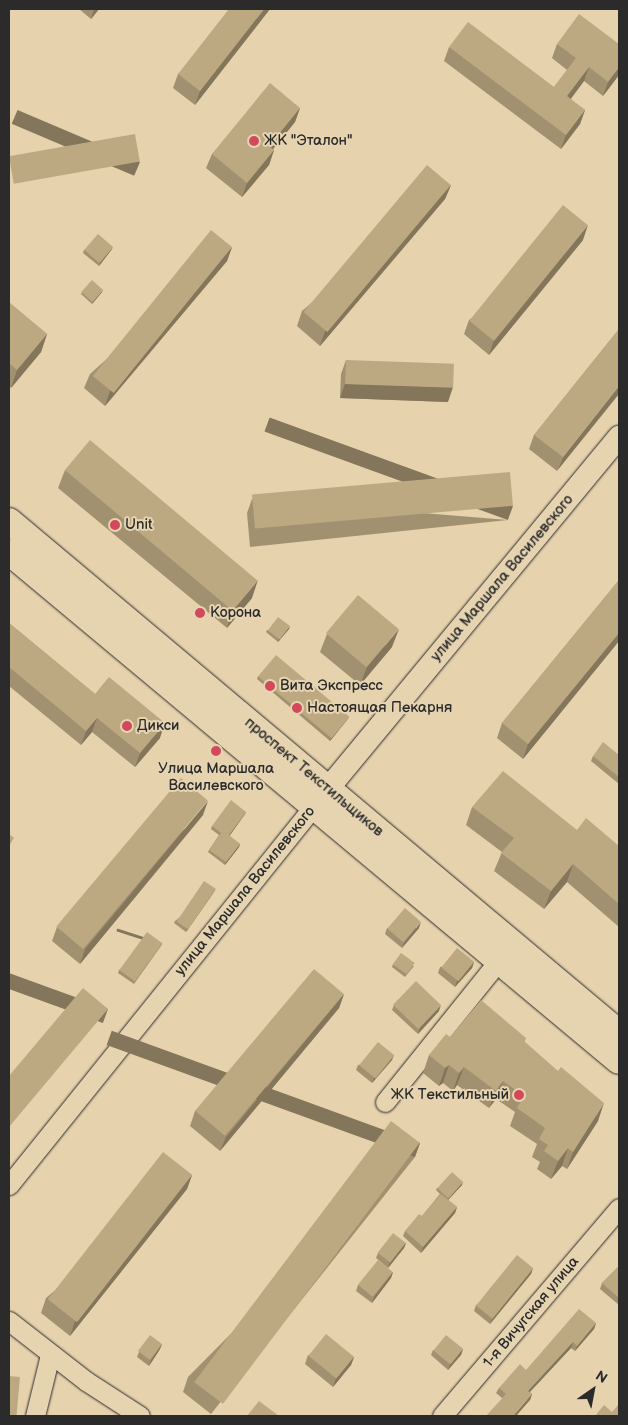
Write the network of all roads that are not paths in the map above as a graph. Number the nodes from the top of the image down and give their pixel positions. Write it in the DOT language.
graph roads {
  1 [pos="619,437"];
  2 [pos="9,521"];
  3 [pos="9,552"];
  4 [pos="321,797"];
  5 [pos="500,960"];
  6 [pos="619,1033"];
  7 [pos="619,1061"];
  8 [pos="384,1102"];
  9 [pos="9,1185"];
  10 [pos="619,1208"];
  11 [pos="9,1321"];
  12 [pos="50,1354"];
  13 [pos="35,1416"];
  14 [pos="140,1416"];
  15 [pos="442,1416"];
  1 -- 4 [label="street, улица Маршала Василевского"];
  2 -- 4 [label="main road, проспект Текстильщиков"];
  3 -- 4 [label="main road, проспект Текстильщиков"];
  4 -- 5 [label="main road, проспект Текстильщиков"];
  4 -- 6 [label="main road, проспект Текстильщиков"];
  4 -- 9 [label="street, улица Маршала Василевского"];
  5 -- 7 [label="main road, проспект Текстильщиков"];
  5 -- 8 [label="street"];
  10 -- 15 [label="street, 1-я Вичугская улица"];
  11 -- 12 [label="street"];
  12 -- 13 [label="street"];
  12 -- 14 [label="street"];
}
